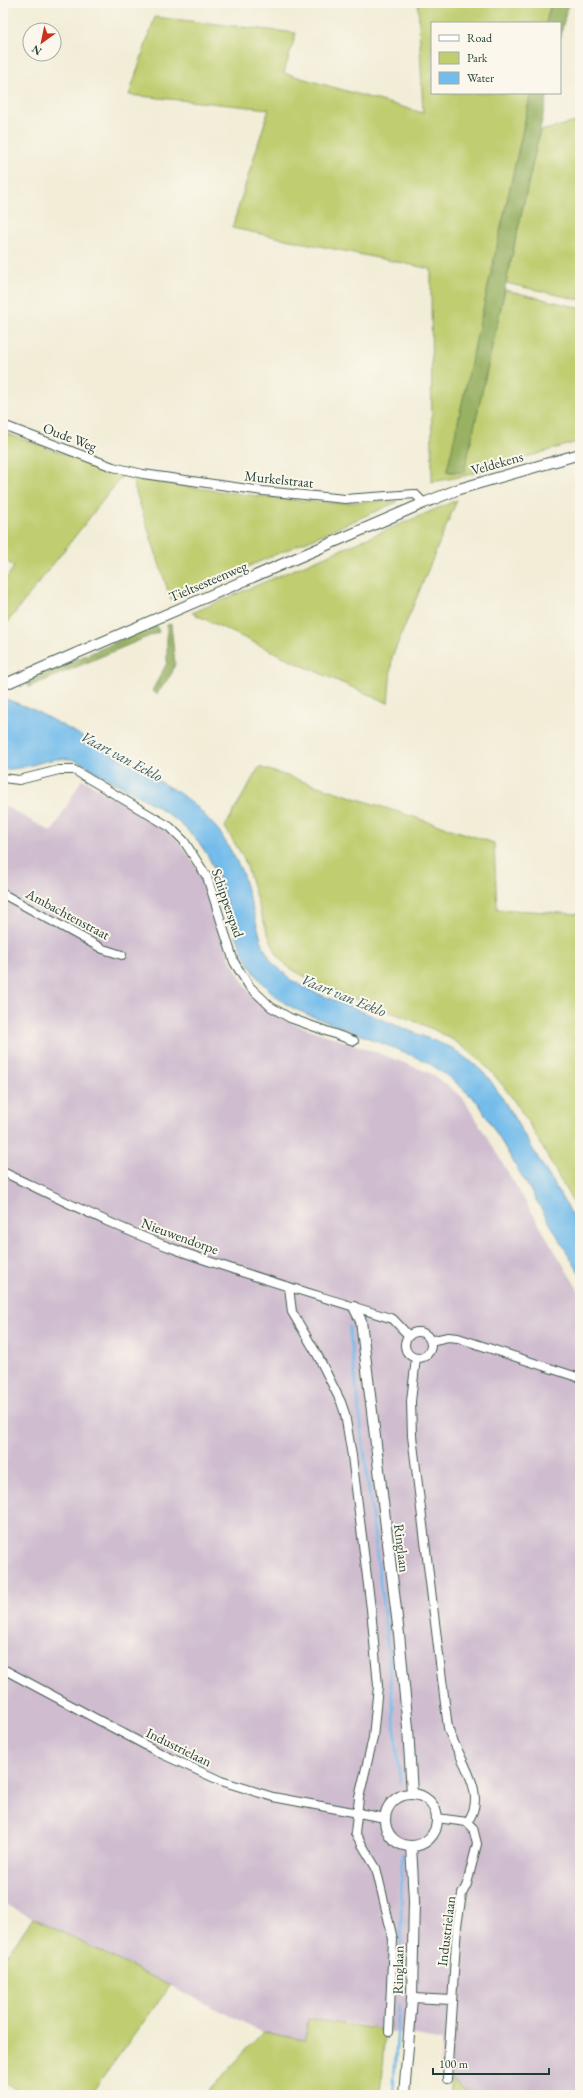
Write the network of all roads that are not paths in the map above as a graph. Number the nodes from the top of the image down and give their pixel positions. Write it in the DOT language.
graph roads {
  1 [pos="3,425"];
  2 [pos="580,454"];
  3 [pos="128,471"];
  4 [pos="424,503"];
  5 [pos="3,685"];
  6 [pos="3,778"];
  7 [pos="3,894"];
  8 [pos="122,955"];
  9 [pos="354,1041"];
  10 [pos="3,1172"];
  11 [pos="290,1287"];
  12 [pos="354,1306"];
  13 [pos="409,1336"];
  14 [pos="430,1342"];
  15 [pos="416,1358"];
  16 [pos="580,1378"];
  17 [pos="3,1669"];
  18 [pos="412,1794"];
  19 [pos="356,1814"];
  20 [pos="385,1818"];
  21 [pos="437,1818"];
  22 [pos="467,1822"];
  23 [pos="411,1846"];
  24 [pos="412,1998"];
  25 [pos="452,2000"];
  26 [pos="389,2032"];
  27 [pos="447,2079"];
  28 [pos="404,2095"];
  1 -- 3 [label="street, Oude Weg"];
  2 -- 4 [label="main road, Veldekens"];
  3 -- 4 [label="street, Murkelstraat"];
  4 -- 5 [label="main road, Tieltsesteenweg"];
  6 -- 9 [label="street, Schipperspad"];
  7 -- 8 [label="street, Ambachtenstraat"];
  10 -- 11 [label="street, Nieuwendorpe"];
  11 -- 12 [label="street, Nieuwendorpe"];
  11 -- 19 [label="street"];
  12 -- 13 [label="street, Nieuwendorpe"];
  12 -- 18 [label="main road, Ringlaan"];
  13 -- 14 [label="street"];
  13 -- 15 [label="street"];
  14 -- 15 [label="street"];
  14 -- 16 [label="street"];
  15 -- 22 [label="street"];
  17 -- 19 [label="street, Industrielaan"];
  18 -- 20 [label="main road"];
  18 -- 21 [label="main road"];
  19 -- 20 [label="street, Industrielaan"];
  19 -- 26 [label="street"];
  20 -- 23 [label="main road"];
  21 -- 22 [label="street"];
  21 -- 23 [label="main road"];
  22 -- 25 [label="street, Industrielaan"];
  23 -- 24 [label="main road, Ringlaan"];
  24 -- 25 [label="street"];
  24 -- 28 [label="main road, Ringlaan"];
  25 -- 27 [label="street, Industrielaan"];
}
